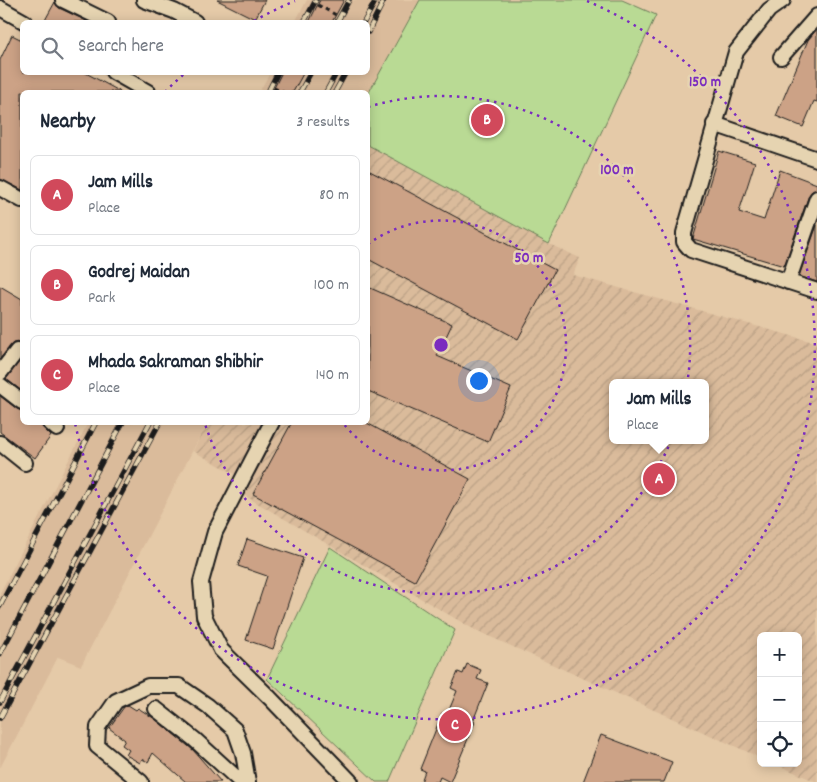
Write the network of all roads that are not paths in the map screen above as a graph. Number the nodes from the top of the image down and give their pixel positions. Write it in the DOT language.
graph roads {
  1 [pos="63,0"];
  2 [pos="144,0"];
  3 [pos="783,0"];
  4 [pos="0,8"];
  5 [pos="817,16"];
  6 [pos="21,20"];
  7 [pos="104,20"];
  8 [pos="191,20"];
  9 [pos="781,57"];
  10 [pos="118,75"];
  11 [pos="144,90"];
  12 [pos="714,124"];
  13 [pos="817,159"];
  14 [pos="0,188"];
  15 [pos="817,198"];
  16 [pos="20,199"];
  17 [pos="788,282"];
  18 [pos="817,291"];
  19 [pos="17,351"];
  20 [pos="0,373"];
  21 [pos="0,385"];
  22 [pos="20,400"];
  23 [pos="270,425"];
  24 [pos="0,443"];
  25 [pos="25,463"];
  26 [pos="156,709"];
  27 [pos="141,782"];
  28 [pos="241,782"];
  29 [pos="248,782"];
  30 [pos="351,782"];
  1 -- 7 [label="street"];
  2 -- 8 [label="street"];
  3 -- 12 [label="street"];
  4 -- 6 [label="street"];
  5 -- 9 [label="street"];
  10 -- 11 [label="street"];
  12 -- 13 [label="street"];
  12 -- 17 [label="street"];
  14 -- 16 [label="street"];
  15 -- 17 [label="street"];
  17 -- 18 [label="street"];
  19 -- 20 [label="street"];
  21 -- 22 [label="street"];
  23 -- 30 [label="street"];
  24 -- 25 [label="street"];
  26 -- 28 [label="street"];
  27 -- 29 [label="street"];
}
